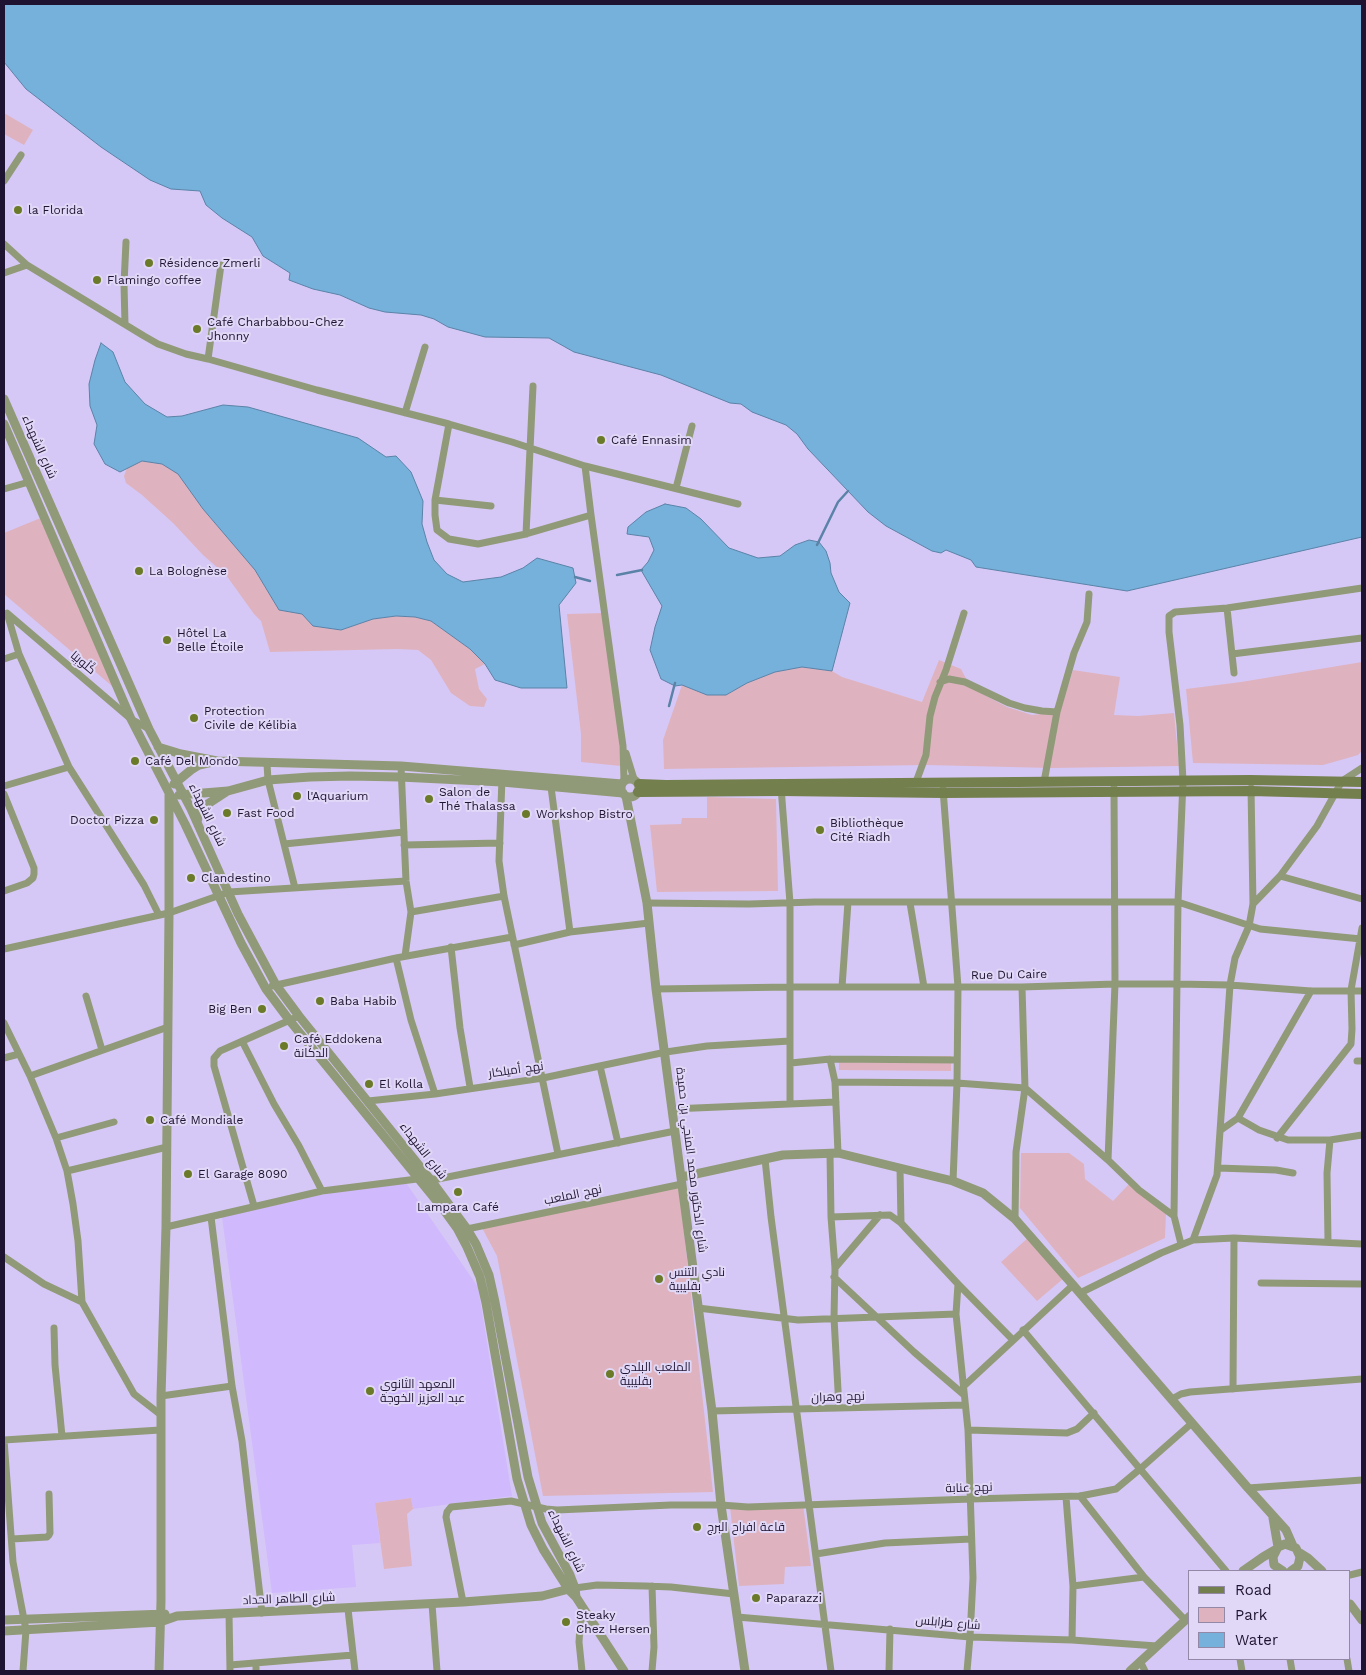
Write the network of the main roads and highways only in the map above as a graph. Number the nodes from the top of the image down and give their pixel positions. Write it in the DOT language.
graph roads {
  1 [pos="1362,782"];
  2 [pos="781,787"];
  3 [pos="630,788"];
  4 [pos="1362,794"];
  1 -- 2 [label="main road"];
  2 -- 3 [label="main road"];
  2 -- 4 [label="main road"];
}
